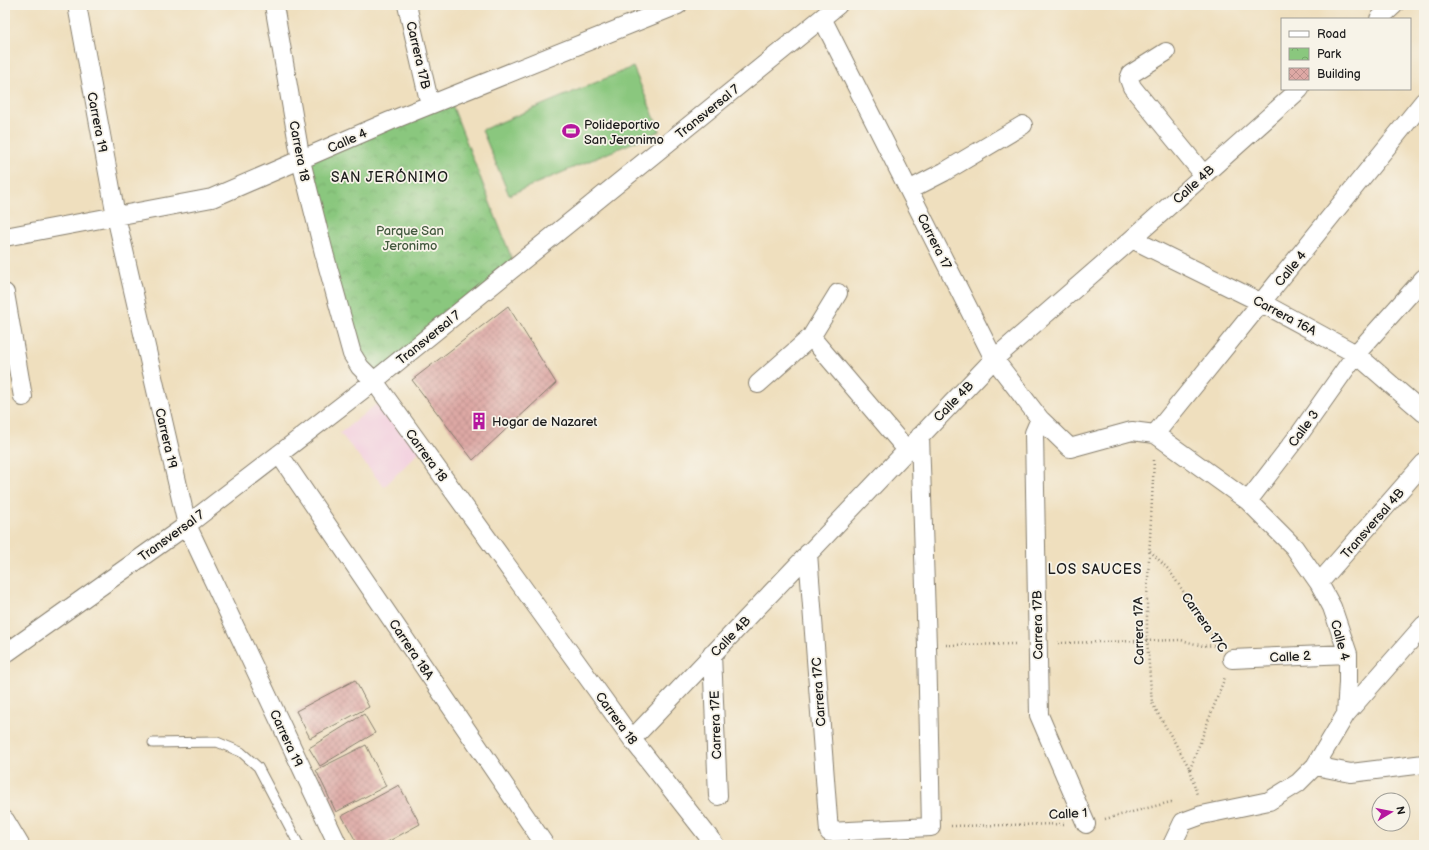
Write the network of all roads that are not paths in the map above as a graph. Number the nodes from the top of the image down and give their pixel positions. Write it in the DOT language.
graph roads {
  1 [pos="77,5"];
  2 [pos="274,5"];
  3 [pos="407,5"];
  4 [pos="678,5"];
  5 [pos="838,5"];
  6 [pos="1394,5"];
  7 [pos="822,18"];
  8 [pos="1380,18"];
  9 [pos="1166,52"];
  10 [pos="1299,90"];
  11 [pos="1424,100"];
  12 [pos="430,105"];
  13 [pos="1023,125"];
  14 [pos="301,161"];
  15 [pos="1204,175"];
  16 [pos="909,190"];
  17 [pos="116,216"];
  18 [pos="5,238"];
  19 [pos="1132,239"];
  20 [pos="1424,278"];
  21 [pos="5,293"];
  22 [pos="838,293"];
  23 [pos="1262,302"];
  24 [pos="812,337"];
  25 [pos="1356,354"];
  26 [pos="994,358"];
  27 [pos="374,381"];
  28 [pos="758,384"];
  29 [pos="23,397"];
  30 [pos="1424,413"];
  31 [pos="1040,419"];
  32 [pos="1155,434"];
  33 [pos="920,436"];
  34 [pos="1070,448"];
  35 [pos="907,450"];
  36 [pos="279,454"];
  37 [pos="1424,463"];
  38 [pos="1248,501"];
  39 [pos="187,525"];
  40 [pos="808,553"];
  41 [pos="1319,583"];
  42 [pos="1424,625"];
  43 [pos="5,654"];
  44 [pos="712,654"];
  45 [pos="1348,654"];
  46 [pos="1232,659"];
  47 [pos="1346,714"];
  48 [pos="632,739"];
  49 [pos="153,743"];
  50 [pos="1424,764"];
  51 [pos="1315,766"];
  52 [pos="718,796"];
  53 [pos="5,820"];
  54 [pos="1086,824"];
  55 [pos="20,845"];
  56 [pos="299,845"];
  57 [pos="338,845"];
  58 [pos="545,845"];
  59 [pos="714,845"];
  60 [pos="1172,845"];
  1 -- 17 [label="street, Carrera 19"];
  2 -- 14 [label="street, Carrera 18"];
  3 -- 12 [label="street, Carrera 17B"];
  4 -- 12 [label="street, Calle 4"];
  5 -- 7 [label="street, Transversal 7"];
  6 -- 8 [label="street"];
  7 -- 16 [label="street, Carrera 17"];
  7 -- 27 [label="street, Transversal 7"];
  9 -- 15 [label="street"];
  10 -- 15 [label="street, Calle 4B"];
  11 -- 23 [label="street, Calle 4"];
  12 -- 14 [label="street, Calle 4"];
  13 -- 16 [label="street"];
  14 -- 17 [label="street, Calle 4"];
  14 -- 27 [label="street, Carrera 18"];
  15 -- 19 [label="street, Calle 4B"];
  16 -- 26 [label="street, Carrera 17"];
  17 -- 18 [label="street, Calle 4"];
  17 -- 39 [label="street, Carrera 19"];
  19 -- 23 [label="street, Carrera 16A"];
  19 -- 26 [label="street, Calle 4B"];
  20 -- 25 [label="street"];
  21 -- 29 [label="street"];
  22 -- 24 [label="street"];
  23 -- 25 [label="street, Carrera 16A"];
  23 -- 32 [label="street, Calle 4"];
  24 -- 28 [label="street"];
  24 -- 35 [label="street"];
  25 -- 30 [label="street, Carrera 16A"];
  25 -- 38 [label="street, Calle 3"];
  26 -- 31 [label="street, Carrera 17"];
  26 -- 33 [label="street, Calle 4B"];
  27 -- 36 [label="street, Transversal 7"];
  27 -- 48 [label="street, Carrera 18"];
  31 -- 34 [label="street, Carrera 17"];
  31 -- 54 [label="street, Carrera 17B"];
  32 -- 34 [label="street, Calle 4"];
  32 -- 38 [label="street, Calle 4"];
  33 -- 35 [label="street, Calle 4B"];
  33 -- 40 [label="street, Carrera 17C"];
  35 -- 40 [label="street, Calle 4B"];
  36 -- 39 [label="street, Transversal 7"];
  36 -- 58 [label="street, Carrera 18A"];
  37 -- 41 [label="street, Transversal 4B"];
  38 -- 41 [label="street, Calle 4"];
  39 -- 43 [label="street, Transversal 7"];
  39 -- 57 [label="street, Carrera 19"];
  40 -- 44 [label="street, Calle 4B"];
  41 -- 45 [label="street, Calle 4"];
  42 -- 47 [label="street"];
  44 -- 48 [label="street, Calle 4B"];
  44 -- 52 [label="street, Carrera 17E"];
  45 -- 46 [label="street, Calle 2"];
  45 -- 47 [label="street, Calle 4"];
  47 -- 51 [label="street, Calle 4"];
  48 -- 59 [label="street, Carrera 18"];
  49 -- 56 [label="lane"];
  50 -- 51 [label="street"];
  51 -- 60 [label="street, Calle 4"];
  53 -- 55 [label="street"];
}
